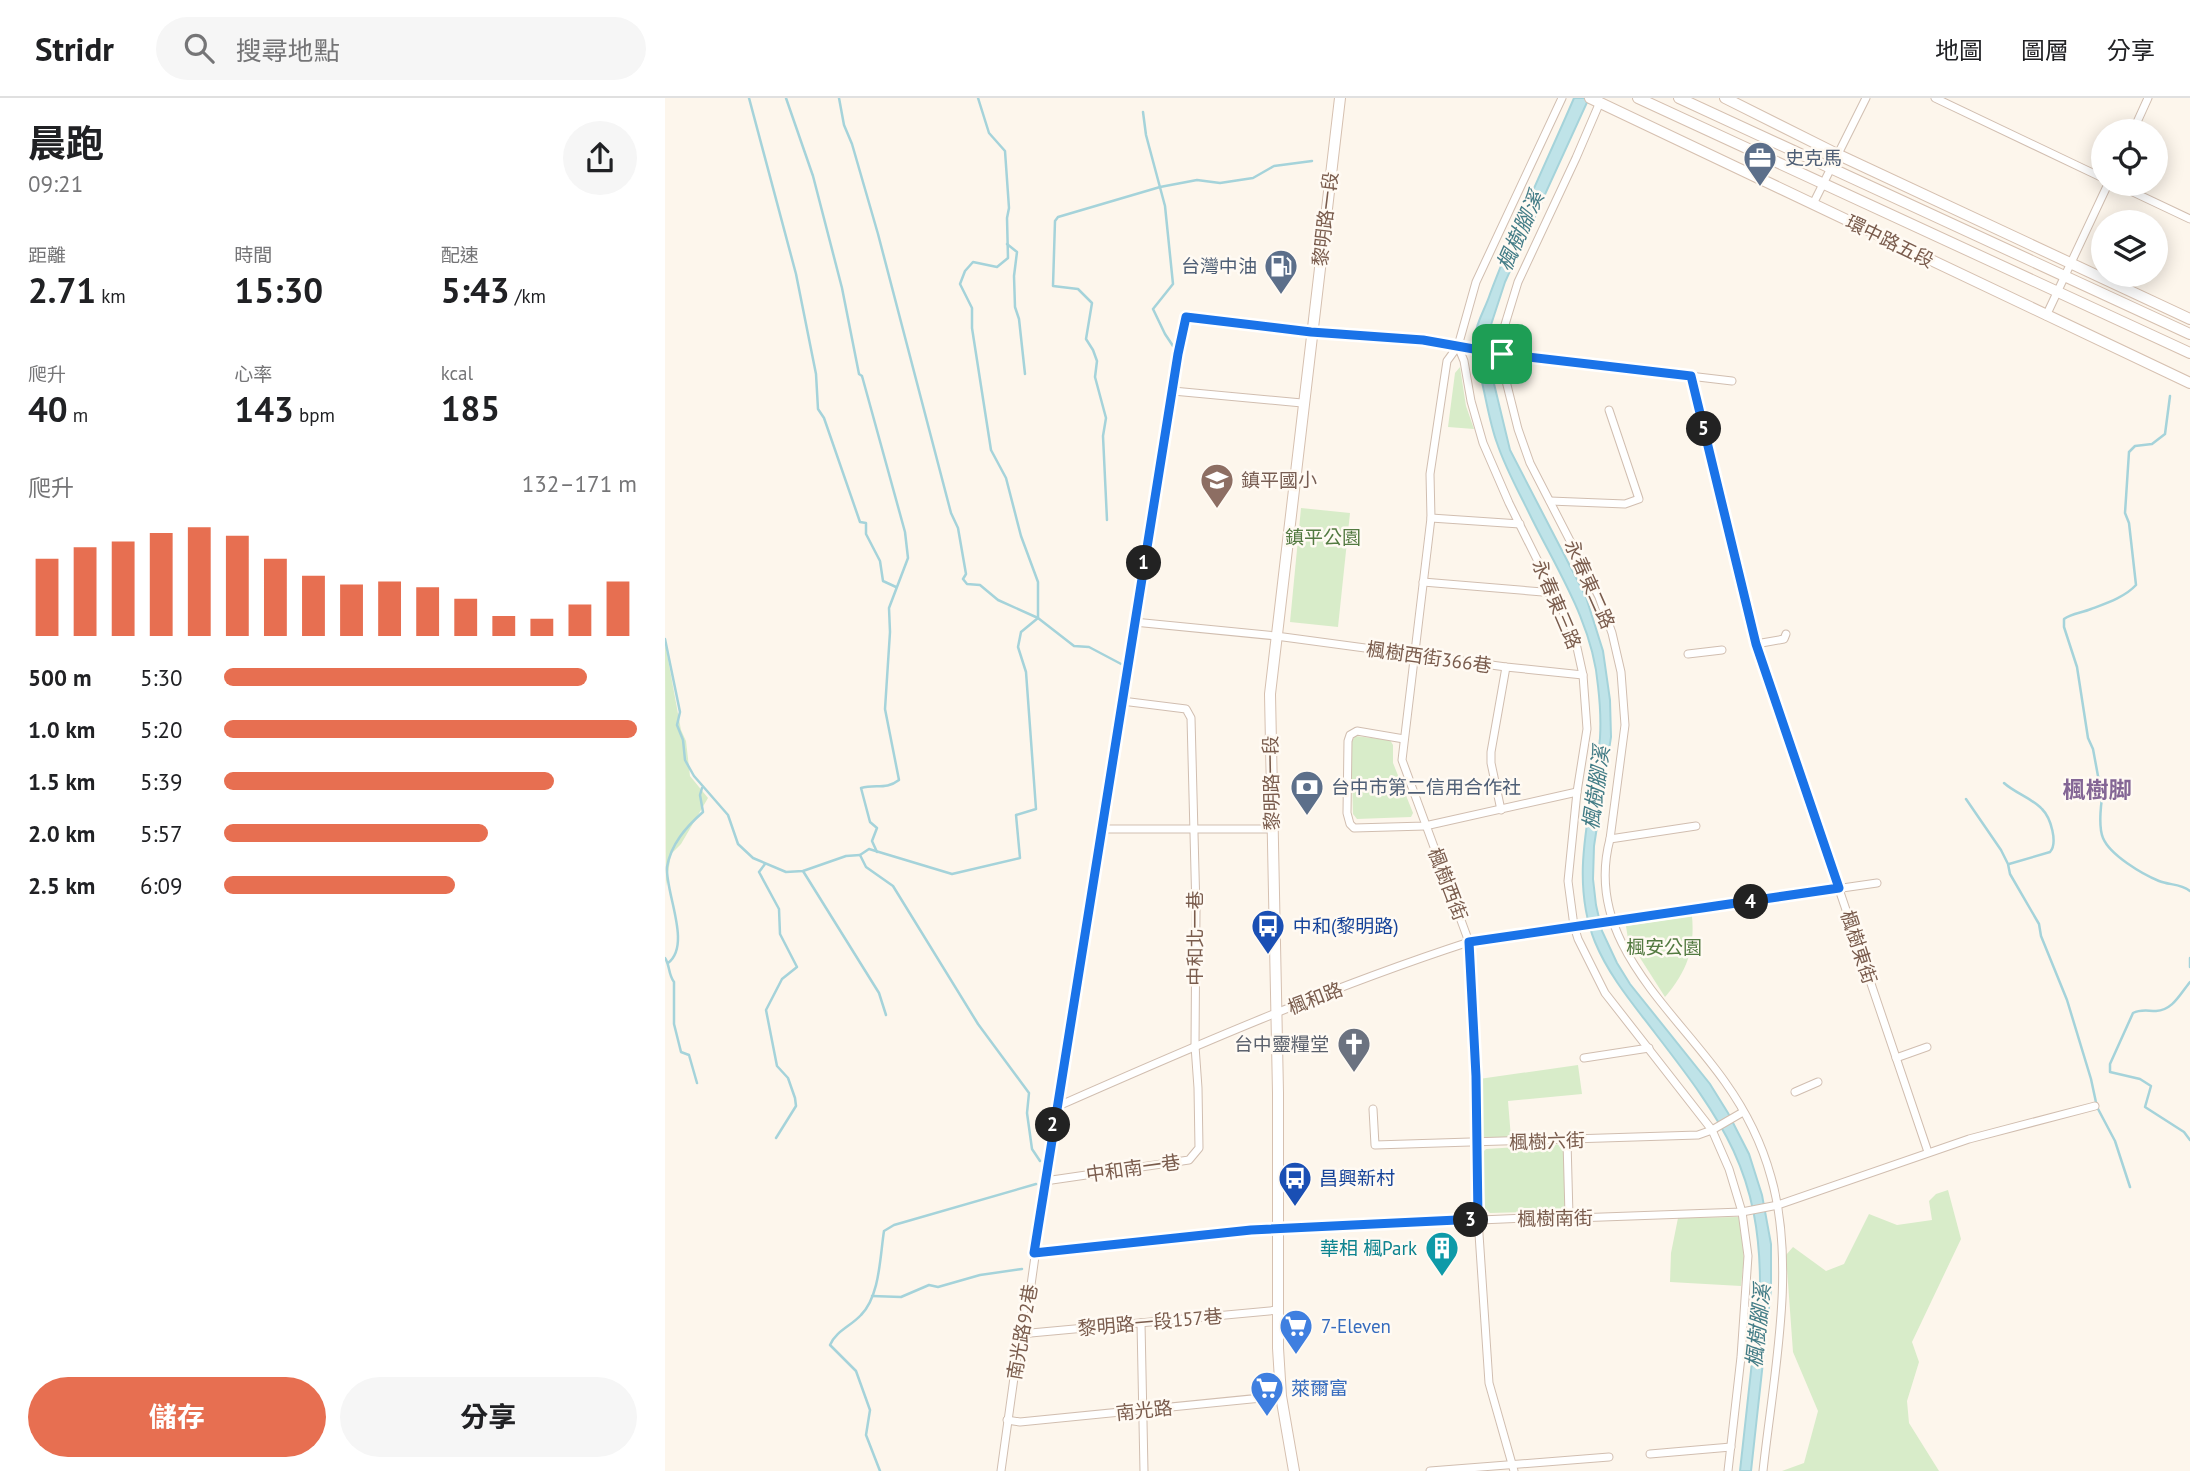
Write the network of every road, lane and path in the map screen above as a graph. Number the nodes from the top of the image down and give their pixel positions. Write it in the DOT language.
graph roads {
  1 [pos="1340,98"];
  2 [pos="1562,98"];
  3 [pos="1638,98"];
  4 [pos="1679,98"];
  5 [pos="1725,98"];
  6 [pos="1866,98"];
  7 [pos="1935,98"];
  8 [pos="2148,98"];
  9 [pos="1597,100"];
  10 [pos="2138,119"];
  11 [pos="1839,155"];
  12 [pos="1832,169"];
  13 [pos="2091,172"];
  14 [pos="1823,186"];
  15 [pos="2102,196"];
  16 [pos="2141,196"];
  17 [pos="1813,204"];
  18 [pos="2190,219"];
  19 [pos="2070,262"];
  20 [pos="2065,276"];
  21 [pos="2058,293"];
  22 [pos="2046,316"];
  23 [pos="2190,319"];
  24 [pos="1311,332"];
  25 [pos="2190,334"];
  26 [pos="1462,347"];
  27 [pos="2190,353"];
  28 [pos="1502,354"];
  29 [pos="1691,376"];
  30 [pos="1732,381"];
  31 [pos="2190,383"];
  32 [pos="1173,391"];
  33 [pos="1302,403"];
  34 [pos="1609,410"];
  35 [pos="1550,501"];
  36 [pos="1431,518"];
  37 [pos="1520,524"];
  38 [pos="1423,582"];
  39 [pos="1555,593"];
  40 [pos="1134,622"];
  41 [pos="1786,634"];
  42 [pos="1276,636"];
  43 [pos="1756,644"];
  44 [pos="1722,650"];
  45 [pos="1688,654"];
  46 [pos="1415,655"];
  47 [pos="1506,667"];
  48 [pos="1583,675"];
  49 [pos="1122,701"];
  50 [pos="1403,739"];
  51 [pos="1577,793"];
  52 [pos="1501,810"];
  53 [pos="1425,826"];
  54 [pos="1696,826"];
  55 [pos="1272,829"];
  56 [pos="1102,830"];
  57 [pos="1193,830"];
  58 [pos="1609,839"];
  59 [pos="1877,883"];
  60 [pos="1839,888"];
  61 [pos="1613,921"];
  62 [pos="1574,926"];
  63 [pos="1469,942"];
  64 [pos="1275,1013"];
  65 [pos="1195,1046"];
  66 [pos="1927,1046"];
  67 [pos="1649,1048"];
  68 [pos="1584,1058"];
  69 [pos="1896,1058"];
  70 [pos="1818,1083"];
  71 [pos="1795,1092"];
  72 [pos="2095,1105"];
  73 [pos="1056,1107"];
  74 [pos="1373,1109"];
  75 [pos="1743,1112"];
  76 [pos="1712,1130"];
  77 [pos="1567,1141"];
  78 [pos="1477,1143"];
  79 [pos="1928,1152"];
  80 [pos="1045,1181"];
  81 [pos="1778,1205"];
  82 [pos="1742,1212"];
  83 [pos="1569,1216"];
  84 [pos="1478,1219"];
  85 [pos="1279,1228"];
  86 [pos="1034,1253"];
  87 [pos="1279,1310"];
  88 [pos="1141,1323"];
  89 [pos="1020,1334"];
  90 [pos="1281,1396"];
  91 [pos="1143,1410"];
  92 [pos="1008,1416"];
  93 [pos="1731,1447"];
  94 [pos="1650,1454"];
  95 [pos="1609,1457"];
  96 [pos="1513,1468"];
  97 [pos="1001,1471"];
  98 [pos="1144,1471"];
  99 [pos="1294,1471"];
  100 [pos="1430,1471"];
  101 [pos="1728,1471"];
  102 [pos="1763,1471"];
  1 -- 24 [label="street, 黎明路一段"];
  2 -- 26 [label="street"];
  3 -- 14 [label="street, 環中路五段"];
  4 -- 12 [label="street, 環中路五段"];
  5 -- 11 [label="street"];
  6 -- 11 [label="street"];
  7 -- 13 [label="street"];
  8 -- 10 [label="street"];
  9 -- 17 [label="street, 環中路五段"];
  9 -- 28 [label="street, 永春東二路"];
  11 -- 12 [label="street"];
  11 -- 19 [label="street"];
  12 -- 14 [label="street"];
  12 -- 20 [label="street, 環中路五段"];
  14 -- 17 [label="street"];
  14 -- 21 [label="street, 環中路五段"];
  15 -- 19 [label="street"];
  16 -- 18 [label="street"];
  17 -- 22 [label="street, 環中路五段"];
  19 -- 20 [label="street"];
  19 -- 23 [label="street"];
  20 -- 21 [label="street"];
  20 -- 25 [label="street, 環中路五段"];
  21 -- 22 [label="street"];
  21 -- 27 [label="street, 環中路五段"];
  22 -- 31 [label="street, 環中路五段"];
  24 -- 26 [label="street"];
  24 -- 32 [label="street, 南光路92巷"];
  24 -- 33 [label="street, 黎明路一段"];
  26 -- 28 [label="street"];
  26 -- 36 [label="street, 楓樹西街"];
  26 -- 37 [label="street, 永春東三路"];
  28 -- 29 [label="street"];
  28 -- 35 [label="street, 永春東二路"];
  29 -- 30 [label="street"];
  29 -- 43 [label="street, 楓樹東街"];
  32 -- 33 [label="street"];
  32 -- 40 [label="street, 南光路92巷"];
  33 -- 42 [label="street, 黎明路一段"];
  34 -- 35 [label="street"];
  35 -- 58 [label="street, 永春東二路"];
  36 -- 37 [label="street"];
  36 -- 38 [label="street, 楓樹西街"];
  37 -- 39 [label="street, 永春東三路"];
  38 -- 39 [label="street"];
  38 -- 46 [label="street, 楓樹西街"];
  39 -- 48 [label="street, 永春東三路"];
  40 -- 42 [label="street, 楓樹西街366巷"];
  40 -- 49 [label="street, 南光路92巷"];
  41 -- 43 [label="street"];
  42 -- 46 [label="street, 楓樹西街366巷"];
  42 -- 55 [label="street, 黎明路一段"];
  43 -- 60 [label="street, 楓樹東街"];
  44 -- 45 [label="street"];
  46 -- 47 [label="street, 楓樹西街366巷"];
  46 -- 50 [label="street, 楓樹西街"];
  47 -- 48 [label="street, 楓樹西街366巷"];
  47 -- 52 [label="street"];
  48 -- 51 [label="street, 永春東三路"];
  49 -- 56 [label="street, 南光路92巷"];
  49 -- 57 [label="street, 中和北一巷"];
  50 -- 53 [label="street, 楓樹西街"];
  50 -- 53 [label="street"];
  51 -- 52 [label="street"];
  51 -- 62 [label="street, 永春東三路"];
  52 -- 53 [label="street"];
  53 -- 63 [label="street, 楓樹西街"];
  54 -- 58 [label="street"];
  55 -- 57 [label="street"];
  55 -- 64 [label="street, 黎明路一段"];
  56 -- 57 [label="street"];
  56 -- 73 [label="street, 南光路92巷"];
  57 -- 65 [label="street, 中和北一巷"];
  58 -- 61 [label="street, 永春東二路"];
  59 -- 60 [label="street"];
  60 -- 61 [label="street"];
  60 -- 69 [label="street, 楓樹東街"];
  61 -- 62 [label="street, 楓和路"];
  61 -- 75 [label="street, 永春東二路"];
  62 -- 63 [label="street, 楓和路"];
  62 -- 67 [label="street, 永春東三路"];
  63 -- 64 [label="street, 楓和路"];
  63 -- 78 [label="street, 楓樹西街"];
  64 -- 65 [label="street, 楓和路"];
  64 -- 85 [label="street, 黎明路一段"];
  65 -- 73 [label="street, 楓和路"];
  65 -- 80 [label="street, 中和南一巷"];
  66 -- 69 [label="street"];
  67 -- 68 [label="street"];
  67 -- 76 [label="street, 永春東三路"];
  69 -- 79 [label="street, 楓樹東街"];
  70 -- 71 [label="street"];
  72 -- 79 [label="street"];
  73 -- 80 [label="street, 南光路92巷"];
  74 -- 78 [label="street, 楓樹六街"];
  75 -- 76 [label="street"];
  75 -- 81 [label="street, 永春東二路"];
  76 -- 77 [label="street, 楓樹六街"];
  76 -- 82 [label="street, 永春東三路"];
  77 -- 78 [label="street, 楓樹六街"];
  77 -- 83 [label="street"];
  78 -- 84 [label="street, 楓樹西街"];
  79 -- 81 [label="street"];
  80 -- 86 [label="street, 南光路92巷"];
  81 -- 82 [label="street, 楓樹南街"];
  81 -- 102 [label="street, 永春東二路"];
  82 -- 83 [label="street, 楓樹南街"];
  82 -- 93 [label="street, 永春東三路"];
  83 -- 84 [label="street, 楓樹南街"];
  84 -- 85 [label="street, 楓樹南街"];
  84 -- 96 [label="street, 楓樹西街"];
  85 -- 86 [label="street, 楓樹南街"];
  85 -- 87 [label="street, 黎明路一段"];
  86 -- 89 [label="street, 南光路92巷"];
  87 -- 88 [label="street, 黎明路一段157巷"];
  87 -- 90 [label="street, 黎明路一段"];
  88 -- 89 [label="street, 黎明路一段157巷"];
  88 -- 91 [label="street"];
  89 -- 92 [label="street, 南光路92巷"];
  90 -- 91 [label="street, 南光路"];
  90 -- 99 [label="street, 黎明路一段"];
  91 -- 92 [label="street, 南光路"];
  91 -- 98 [label="street"];
  92 -- 97 [label="street, 南光路92巷"];
  93 -- 94 [label="street"];
  93 -- 101 [label="street, 永春東三路"];
  95 -- 96 [label="street"];
  96 -- 100 [label="street"];
}
